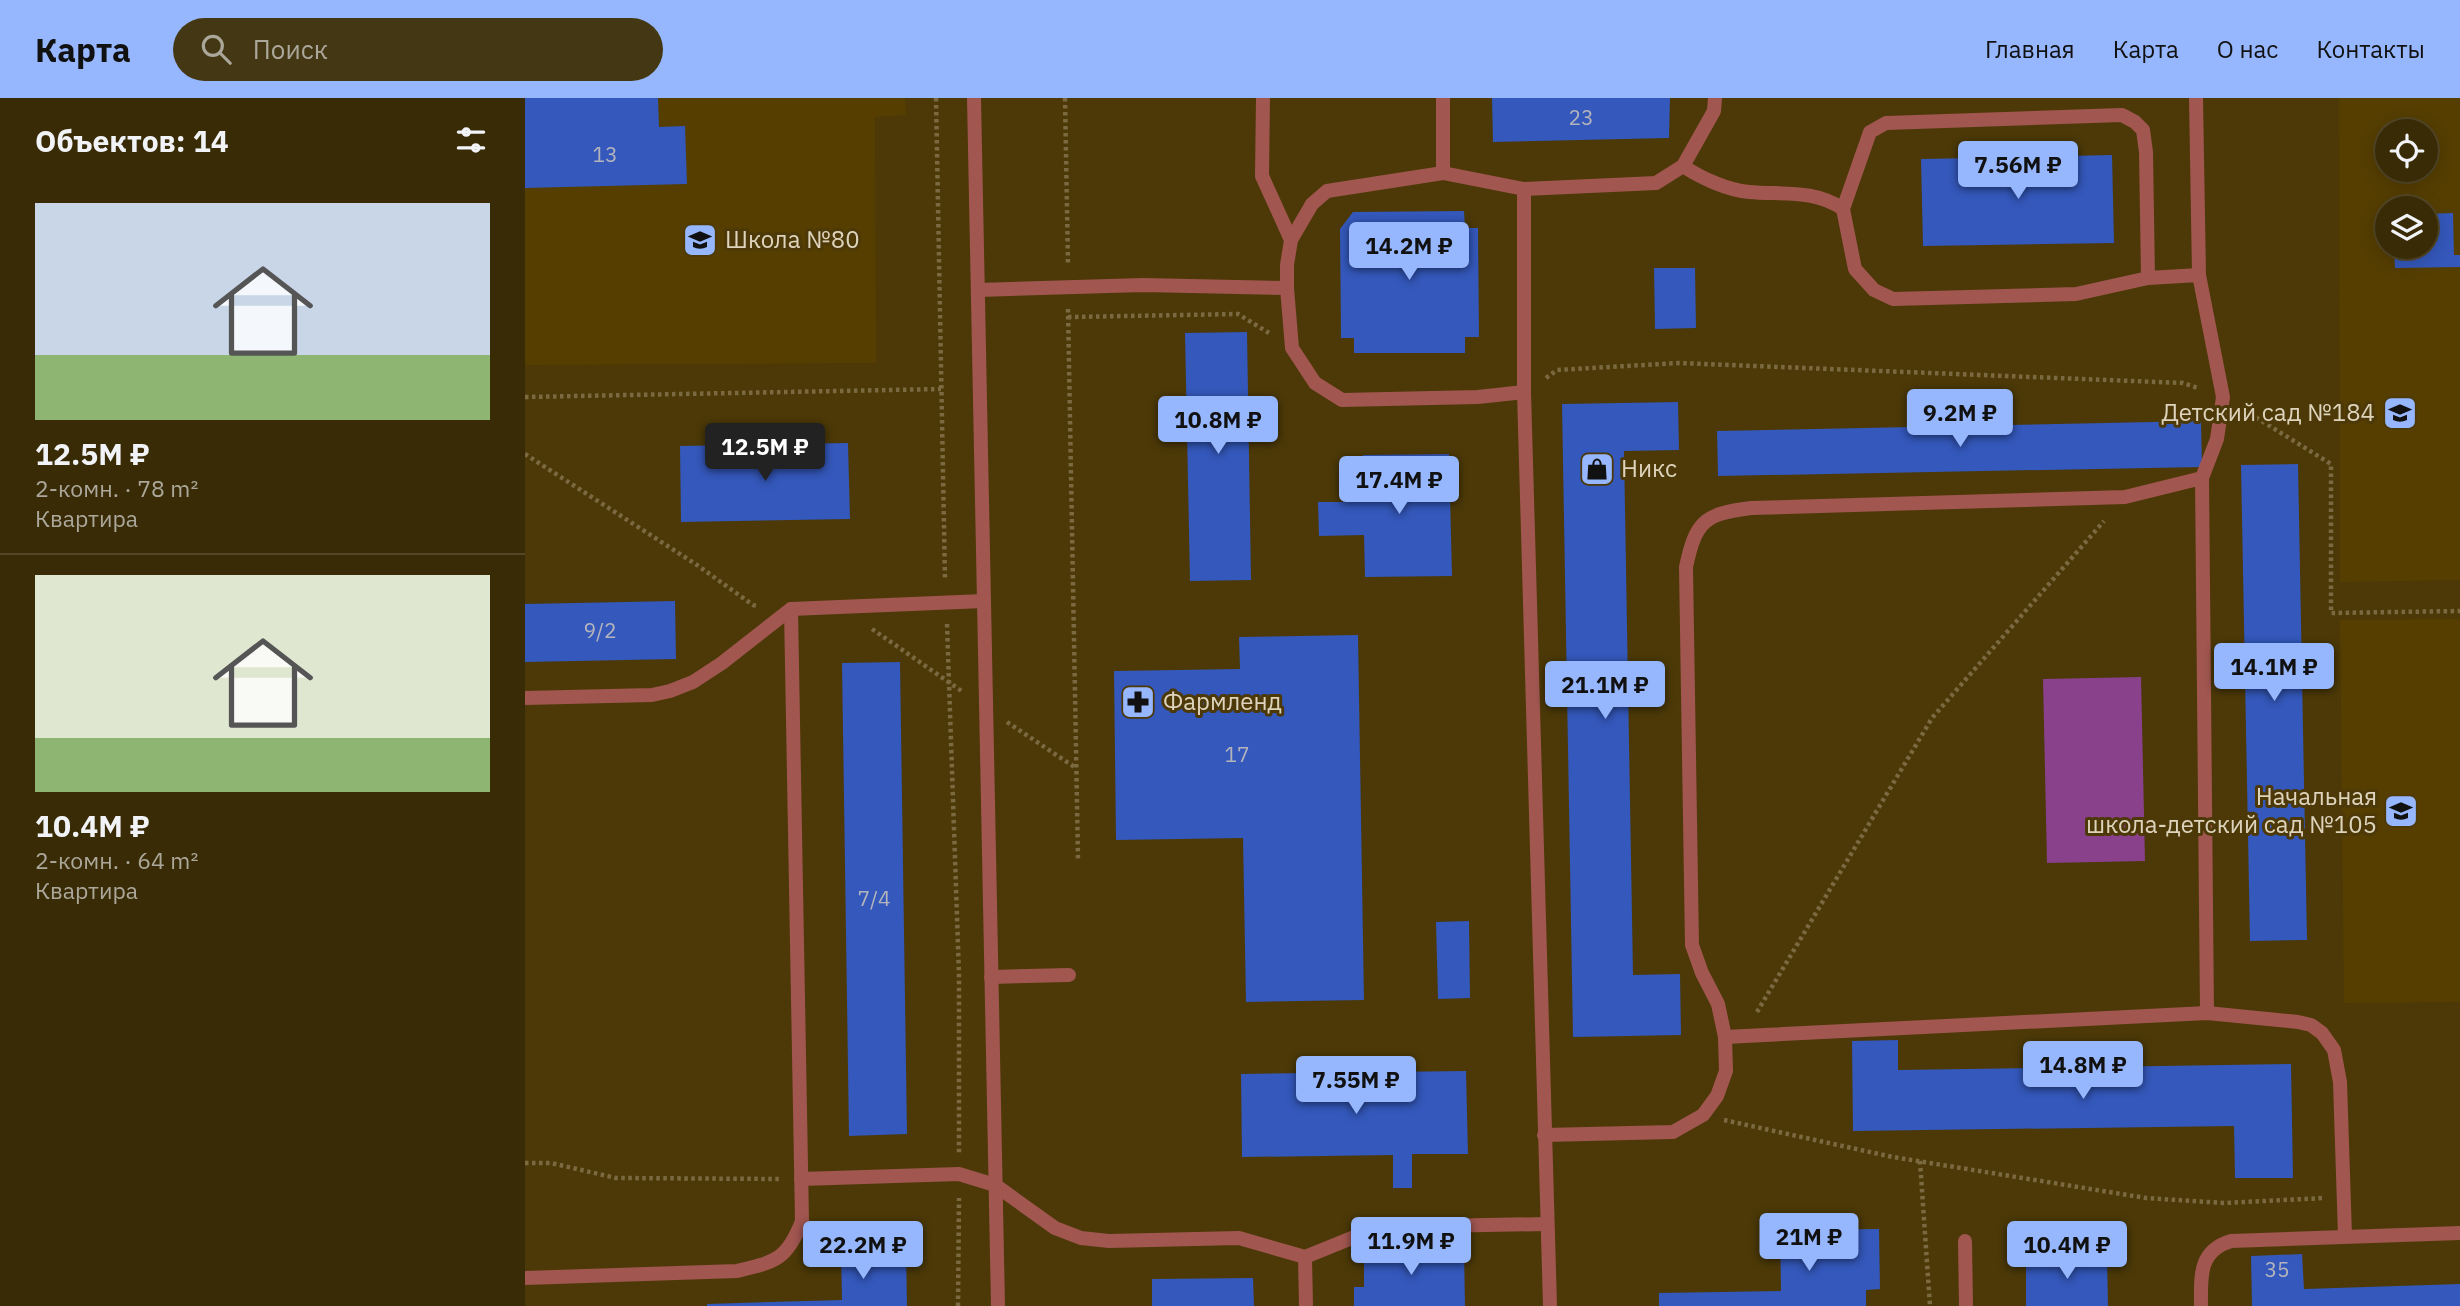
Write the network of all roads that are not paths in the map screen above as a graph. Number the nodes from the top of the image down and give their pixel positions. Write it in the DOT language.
graph roads {
  1 [pos="974,98"];
  2 [pos="1263,98"];
  3 [pos="1443,98"];
  4 [pos="1715,98"];
  5 [pos="2196,98"];
  6 [pos="1683,166"];
  7 [pos="1443,173"];
  8 [pos="1524,189"];
  9 [pos="1843,209"];
  10 [pos="1291,240"];
  11 [pos="2199,275"];
  12 [pos="2148,278"];
  13 [pos="1287,288"];
  14 [pos="978,290"];
  15 [pos="1524,392"];
  16 [pos="2202,478"];
  17 [pos="984,601"];
  18 [pos="791,609"];
  19 [pos="525,698"];
  20 [pos="1069,975"];
  21 [pos="991,977"];
  22 [pos="2207,1013"];
  23 [pos="1725,1037"];
  24 [pos="1544,1135"];
  25 [pos="801,1180"];
  26 [pos="995,1185"];
  27 [pos="1546,1224"];
  28 [pos="2460,1233"];
  29 [pos="2345,1236"];
  30 [pos="1965,1241"];
  31 [pos="1305,1257"];
  32 [pos="525,1278"];
  33 [pos="997,1306"];
  34 [pos="1305,1306"];
  35 [pos="1550,1306"];
  36 [pos="1966,1306"];
  37 [pos="2201,1306"];
  1 -- 14 [label="street"];
  2 -- 10 [label="street"];
  3 -- 7 [label="street"];
  4 -- 6 [label="street"];
  5 -- 11 [label="street"];
  6 -- 8 [label="street"];
  6 -- 9 [label="street"];
  7 -- 8 [label="street"];
  7 -- 10 [label="street"];
  8 -- 15 [label="street"];
  9 -- 12 [label="street"];
  9 -- 12 [label="street"];
  10 -- 13 [label="street"];
  11 -- 12 [label="street"];
  11 -- 16 [label="street"];
  13 -- 14 [label="street"];
  13 -- 15 [label="street"];
  14 -- 17 [label="street"];
  15 -- 24 [label="street"];
  16 -- 22 [label="street"];
  16 -- 23 [label="street"];
  17 -- 18 [label="street"];
  17 -- 21 [label="street"];
  18 -- 19 [label="street"];
  18 -- 25 [label="street"];
  20 -- 21 [label="street"];
  21 -- 26 [label="street"];
  22 -- 23 [label="street"];
  22 -- 29 [label="street"];
  23 -- 24 [label="street"];
  24 -- 27 [label="street"];
  25 -- 26 [label="street"];
  25 -- 32 [label="street"];
  26 -- 31 [label="street"];
  26 -- 33 [label="street"];
  27 -- 31 [label="street"];
  27 -- 35 [label="street"];
  28 -- 29 [label="street"];
  29 -- 37 [label="street"];
  30 -- 36 [label="street"];
  31 -- 34 [label="street"];
}
